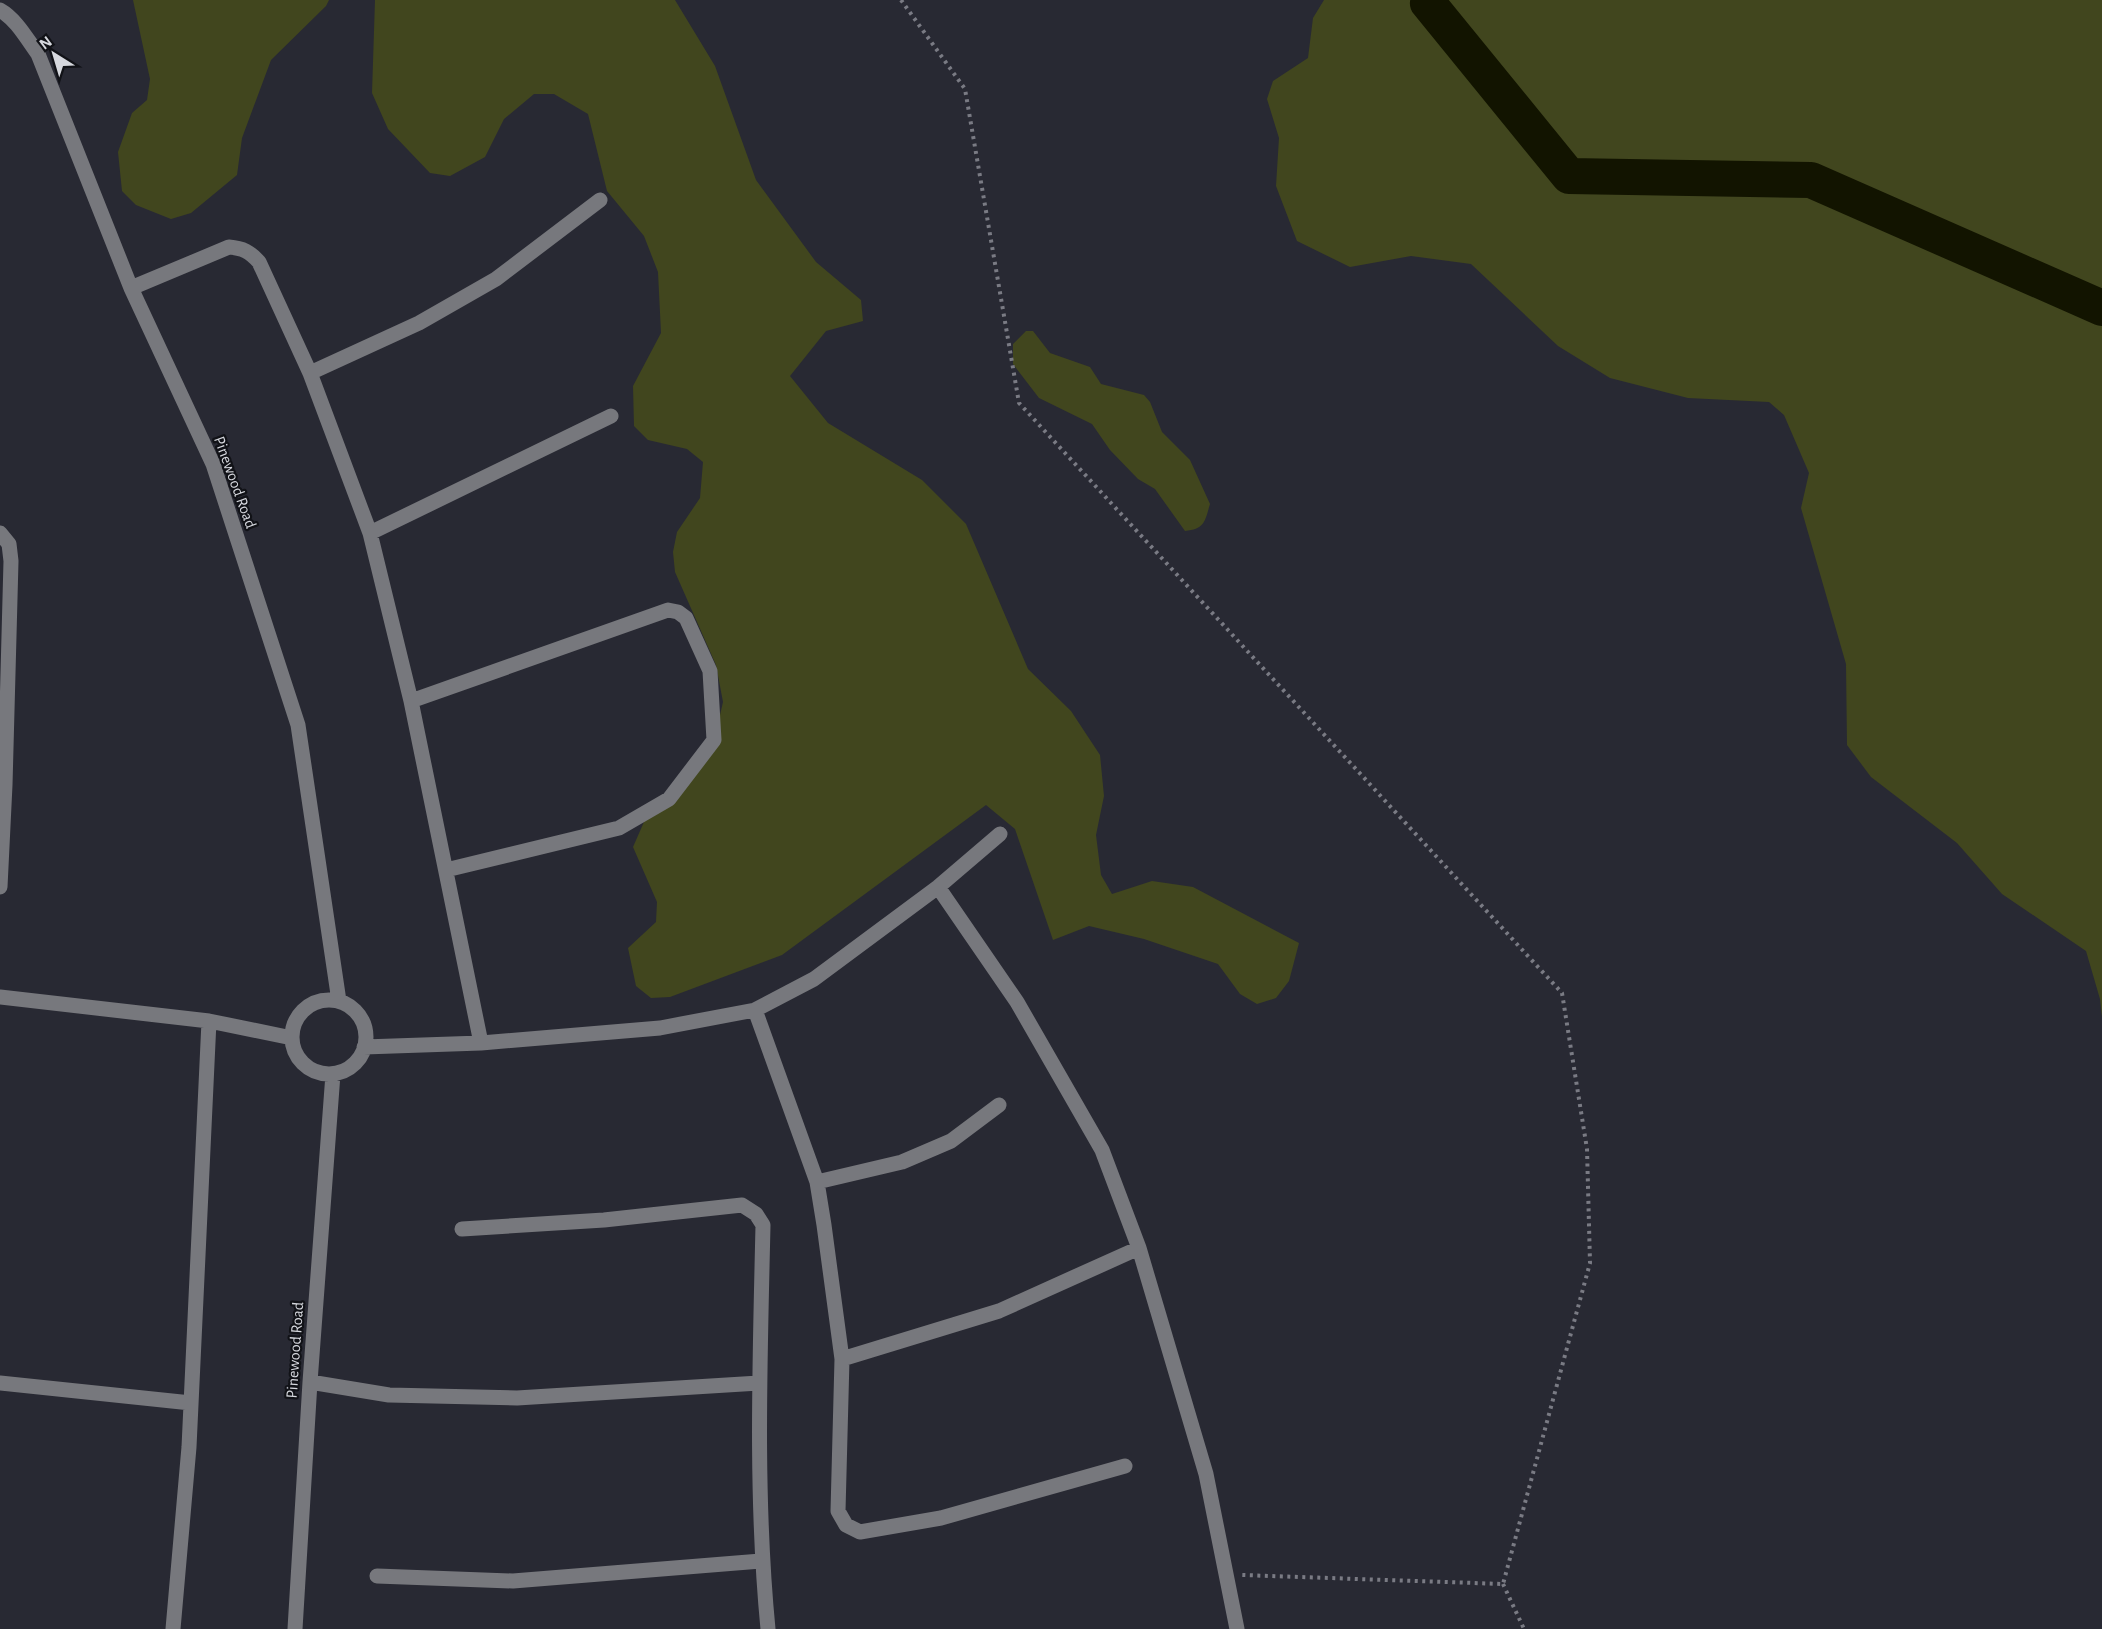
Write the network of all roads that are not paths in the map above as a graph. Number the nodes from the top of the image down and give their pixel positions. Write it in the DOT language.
graph roads {
  1 [pos="0,10"];
  2 [pos="600,200"];
  3 [pos="131,288"];
  4 [pos="310,373"];
  5 [pos="611,416"];
  6 [pos="0,532"];
  7 [pos="370,533"];
  8 [pos="411,701"];
  9 [pos="1000,834"];
  10 [pos="446,870"];
  11 [pos="0,886"];
  12 [pos="938,887"];
  13 [pos="0,997"];
  14 [pos="339,1001"];
  15 [pos="755,1010"];
  16 [pos="209,1021"];
  17 [pos="292,1038"];
  18 [pos="481,1043"];
  19 [pos="364,1047"];
  20 [pos="333,1074"];
  21 [pos="999,1105"];
  22 [pos="817,1182"];
  23 [pos="462,1229"];
  24 [pos="1139,1248"];
  25 [pos="842,1359"];
  26 [pos="310,1382"];
  27 [pos="0,1383"];
  28 [pos="759,1383"];
  29 [pos="191,1403"];
  30 [pos="1125,1466"];
  31 [pos="761,1561"];
  32 [pos="377,1576"];
  33 [pos="173,1629"];
  34 [pos="295,1629"];
  35 [pos="768,1629"];
  36 [pos="1237,1629"];
  1 -- 3 [label="street, Pinewood Road"];
  2 -- 4 [label="street"];
  3 -- 4 [label="street"];
  3 -- 14 [label="street, Pinewood Road"];
  4 -- 7 [label="street"];
  5 -- 7 [label="street"];
  6 -- 11 [label="street"];
  7 -- 8 [label="street"];
  8 -- 10 [label="street"];
  8 -- 10 [label="street"];
  9 -- 12 [label="street"];
  10 -- 18 [label="street"];
  12 -- 15 [label="street"];
  12 -- 24 [label="street"];
  13 -- 16 [label="street"];
  14 -- 17 [label="street"];
  14 -- 19 [label="street"];
  15 -- 18 [label="street"];
  15 -- 22 [label="street"];
  16 -- 17 [label="street"];
  16 -- 29 [label="street"];
  17 -- 20 [label="street"];
  18 -- 19 [label="street"];
  19 -- 20 [label="street"];
  20 -- 26 [label="street, Pinewood Road"];
  21 -- 22 [label="street"];
  22 -- 25 [label="street"];
  23 -- 28 [label="street"];
  24 -- 25 [label="street"];
  24 -- 36 [label="street"];
  25 -- 30 [label="street"];
  26 -- 28 [label="street"];
  26 -- 34 [label="street, Pinewood Road"];
  27 -- 29 [label="street"];
  28 -- 31 [label="street"];
  29 -- 33 [label="street"];
  31 -- 32 [label="street"];
  31 -- 35 [label="street"];
}
